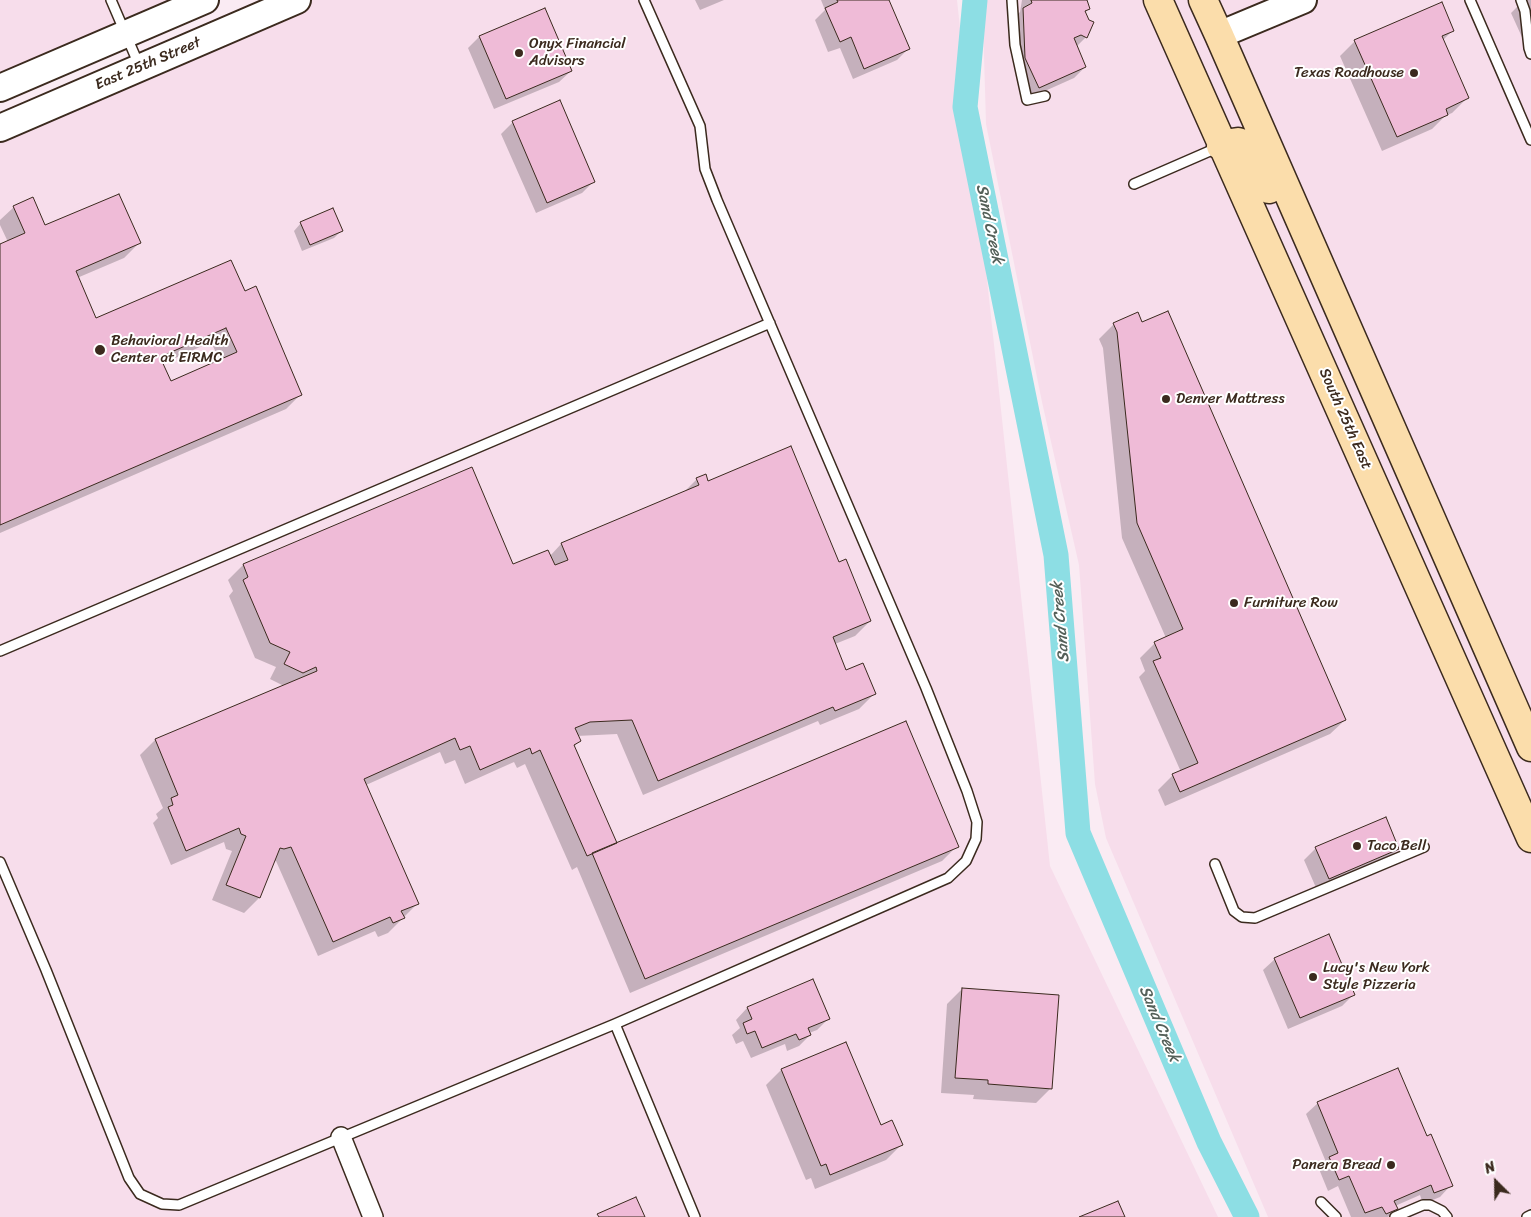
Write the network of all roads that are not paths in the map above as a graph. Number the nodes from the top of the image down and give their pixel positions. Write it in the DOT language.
graph roads {
  1 [pos="110,0"];
  2 [pos="204,0"];
  3 [pos="296,0"];
  4 [pos="644,0"];
  5 [pos="1012,0"];
  6 [pos="1158,0"];
  7 [pos="1203,0"];
  8 [pos="1303,0"];
  9 [pos="1470,0"];
  10 [pos="1521,0"];
  11 [pos="125,34"];
  12 [pos="1219,34"];
  13 [pos="1531,54"];
  14 [pos="140,68"];
  15 [pos="0,88"];
  16 [pos="1045,96"];
  17 [pos="0,128"];
  18 [pos="1531,140"];
  19 [pos="1221,146"];
  20 [pos="1134,184"];
  21 [pos="1297,213"];
  22 [pos="770,323"];
  23 [pos="1467,601"];
  24 [pos="1432,616"];
  25 [pos="0,651"];
  26 [pos="1531,747"];
  27 [pos="1531,838"];
  28 [pos="1424,847"];
  29 [pos="0,862"];
  30 [pos="1215,864"];
  31 [pos="615,1024"];
  32 [pos="340,1137"];
  33 [pos="1321,1202"];
  34 [pos="1531,1215"];
  35 [pos="373,1217"];
  36 [pos="695,1217"];
  37 [pos="1336,1217"];
  38 [pos="1395,1217"];
  39 [pos="1447,1217"];
  40 [pos="1527,1217"];
  1 -- 11 [label="lane"];
  2 -- 11 [label="street"];
  3 -- 14 [label="street, East 25th Street"];
  4 -- 22 [label="lane"];
  5 -- 16 [label="lane"];
  6 -- 19 [label="main road, South 25th East"];
  7 -- 12 [label="main road"];
  8 -- 12 [label="street"];
  9 -- 18 [label="lane"];
  10 -- 13 [label="lane"];
  11 -- 14 [label="lane"];
  11 -- 15 [label="street"];
  12 -- 21 [label="main road"];
  14 -- 17 [label="street, East 25th Street"];
  19 -- 20 [label="lane"];
  19 -- 21 [label="main road"];
  19 -- 24 [label="main road, South 25th East"];
  21 -- 23 [label="main road"];
  22 -- 25 [label="lane"];
  22 -- 31 [label="lane"];
  23 -- 24 [label="main road"];
  23 -- 26 [label="main road"];
  24 -- 27 [label="main road, South 25th East"];
  28 -- 30 [label="lane"];
  29 -- 32 [label="lane"];
  31 -- 32 [label="lane"];
  31 -- 36 [label="lane"];
  32 -- 35 [label="street"];
  33 -- 37 [label="lane"];
  34 -- 40 [label="lane"];
  38 -- 39 [label="lane"];
}
